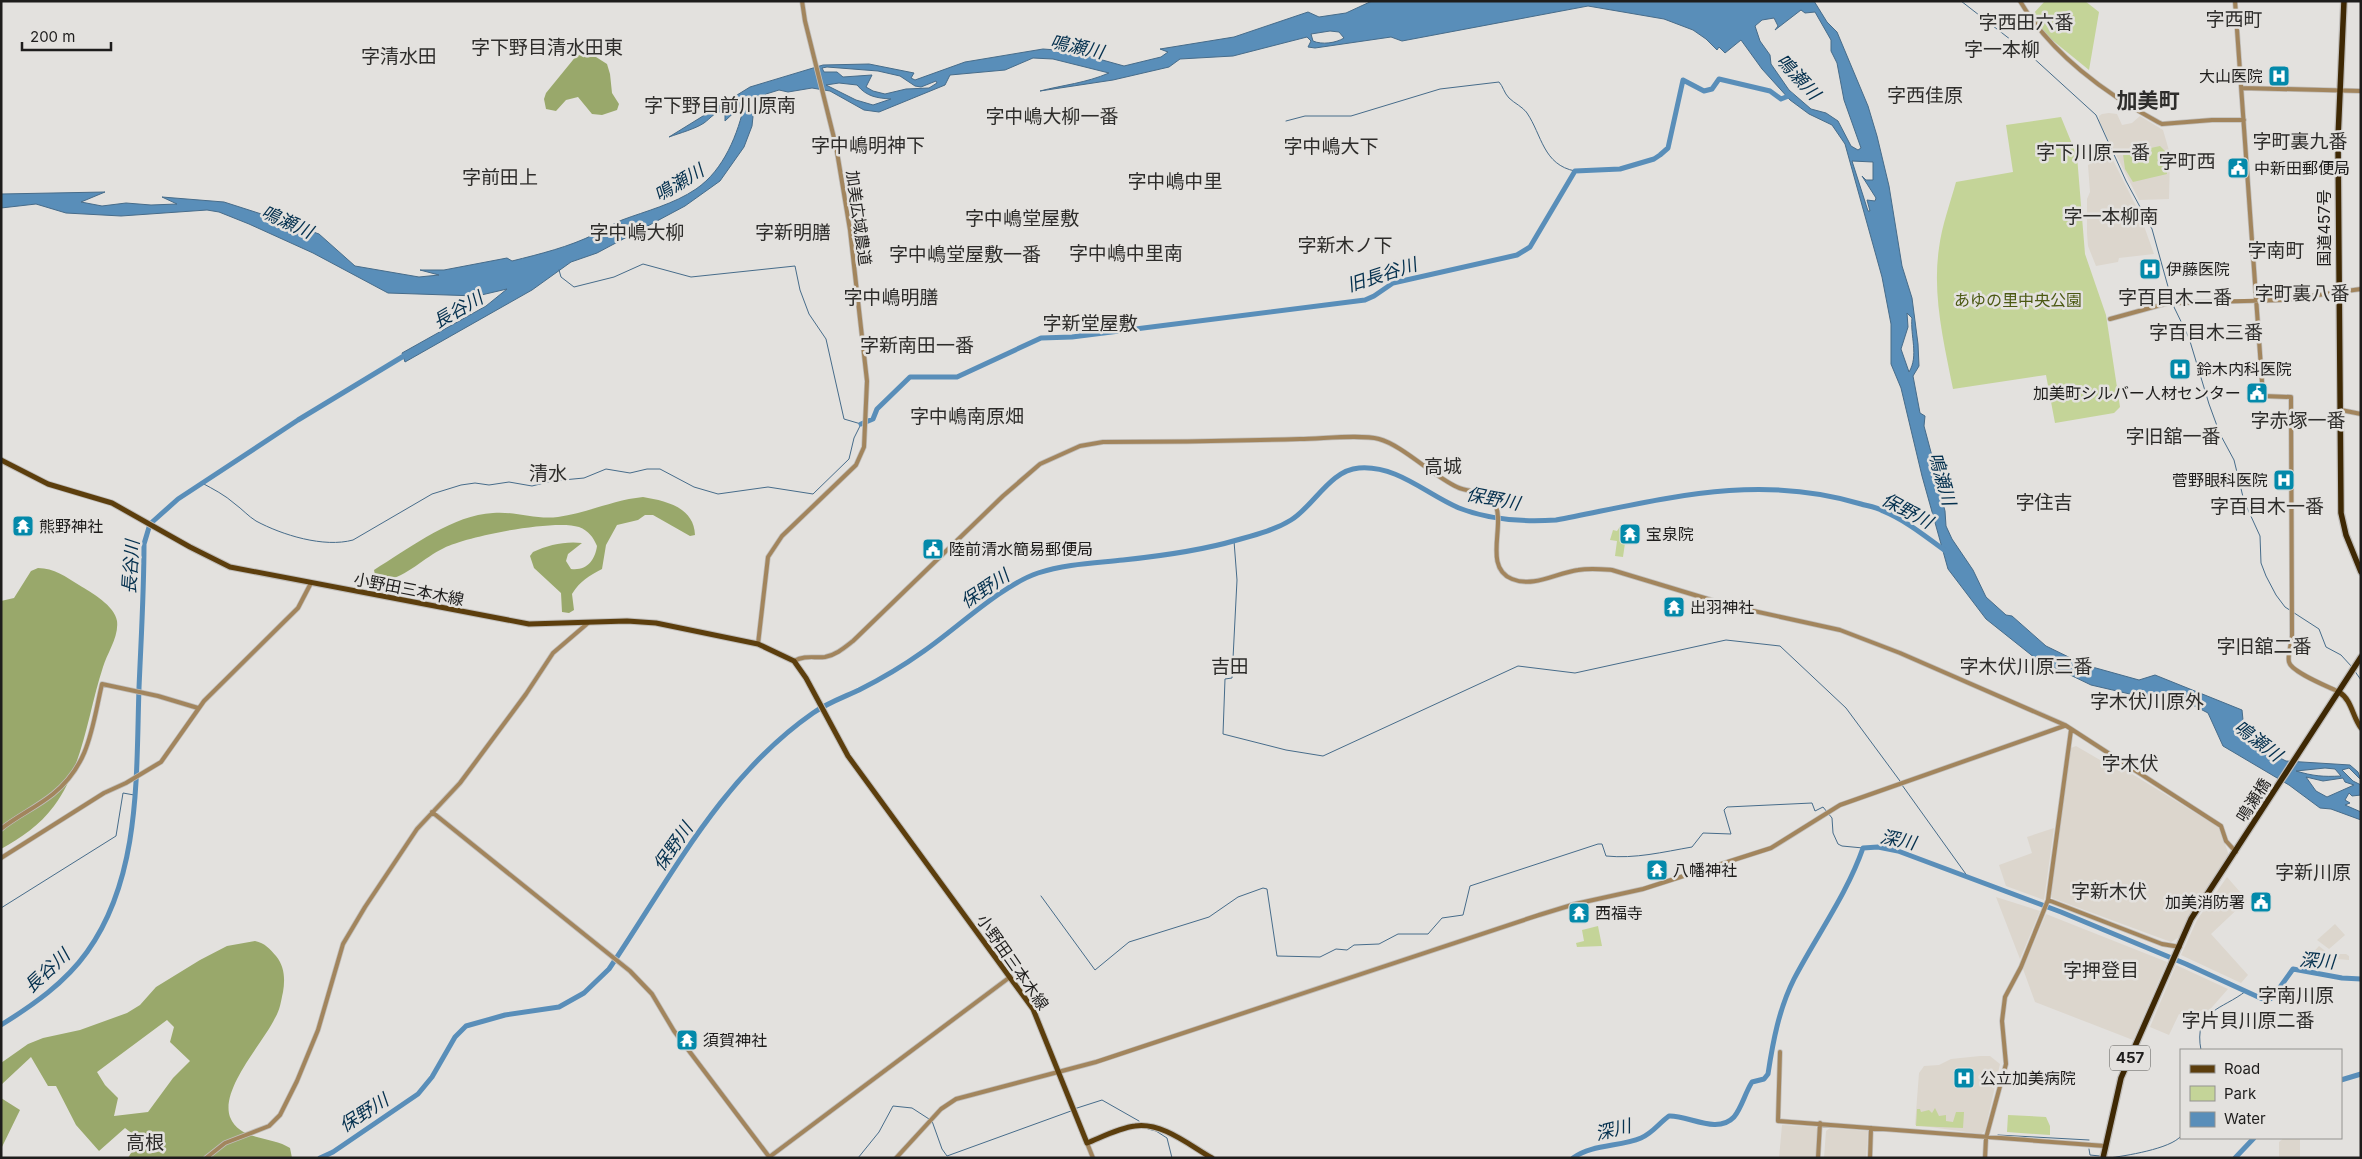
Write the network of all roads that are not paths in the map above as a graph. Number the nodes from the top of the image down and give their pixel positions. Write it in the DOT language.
graph roads {
  1 [pos="802,1"];
  2 [pos="2020,1"];
  3 [pos="2235,1"];
  4 [pos="2344,1"];
  5 [pos="2242,88"];
  6 [pos="2339,90"];
  7 [pos="2361,91"];
  8 [pos="2244,120"];
  9 [pos="2361,289"];
  10 [pos="2338,291"];
  11 [pos="2256,301"];
  12 [pos="2110,319"];
  13 [pos="2341,410"];
  14 [pos="2361,414"];
  15 [pos="1,460"];
  16 [pos="2361,572"];
  17 [pos="311,583"];
  18 [pos="588,623"];
  19 [pos="758,644"];
  20 [pos="2361,657"];
  21 [pos="794,661"];
  22 [pos="2339,692"];
  23 [pos="198,708"];
  24 [pos="2065,726"];
  25 [pos="2361,728"];
  26 [pos="2071,730"];
  27 [pos="432,812"];
  28 [pos="1,829"];
  29 [pos="2236,852"];
  30 [pos="1,858"];
  31 [pos="2047,901"];
  32 [pos="2179,949"];
  33 [pos="1010,978"];
  34 [pos="1780,1052"];
  35 [pos="1059,1072"];
  36 [pos="1820,1123"];
  37 [pos="1871,1128"];
  38 [pos="1986,1138"];
  39 [pos="1087,1143"];
  40 [pos="2105,1146"];
  41 [pos="206,1158"];
  42 [pos="769,1158"];
  43 [pos="896,1158"];
  44 [pos="1093,1158"];
  45 [pos="1212,1158"];
  46 [pos="1818,1158"];
  47 [pos="1870,1158"];
  48 [pos="1985,1158"];
  49 [pos="2102,1158"];
  1 -- 19 [label="street, 加美広域農道"];
  2 -- 8 [label="street"];
  3 -- 5 [label="street"];
  4 -- 6 [label="highway, 国道457号"];
  5 -- 6 [label="street"];
  5 -- 8 [label="street"];
  6 -- 7 [label="street"];
  6 -- 10 [label="highway, 国道457号"];
  8 -- 11 [label="street"];
  9 -- 10 [label="street"];
  10 -- 11 [label="street"];
  10 -- 13 [label="highway, 国道457号"];
  11 -- 12 [label="street"];
  11 -- 22 [label="street"];
  13 -- 14 [label="street"];
  13 -- 16 [label="highway, 国道457号"];
  15 -- 17 [label="main road, 小野田三本木線"];
  17 -- 18 [label="main road, 小野田三本木線"];
  17 -- 23 [label="street"];
  18 -- 19 [label="main road, 小野田三本木線"];
  18 -- 27 [label="street"];
  19 -- 21 [label="main road, 小野田三本木線"];
  20 -- 22 [label="highway, 457"];
  21 -- 24 [label="street"];
  21 -- 33 [label="main road, 小野田三本木線"];
  22 -- 25 [label="main road"];
  22 -- 29 [label="highway, 鳴瀬橋 / 457"];
  23 -- 28 [label="street"];
  23 -- 30 [label="street"];
  24 -- 26 [label="street"];
  24 -- 35 [label="street"];
  26 -- 29 [label="street"];
  26 -- 31 [label="street"];
  27 -- 41 [label="street"];
  27 -- 42 [label="street"];
  29 -- 32 [label="highway, 457"];
  31 -- 32 [label="street"];
  31 -- 38 [label="street"];
  32 -- 40 [label="highway, 457"];
  33 -- 35 [label="main road, 小野田三本木線"];
  33 -- 42 [label="street"];
  34 -- 36 [label="street"];
  35 -- 39 [label="main road, 小野田三本木線"];
  35 -- 43 [label="street"];
  36 -- 37 [label="street"];
  36 -- 46 [label="street"];
  37 -- 38 [label="street"];
  37 -- 47 [label="street"];
  38 -- 40 [label="street"];
  38 -- 48 [label="street"];
  39 -- 44 [label="street"];
  39 -- 45 [label="main road"];
  40 -- 49 [label="highway, 457"];
}
